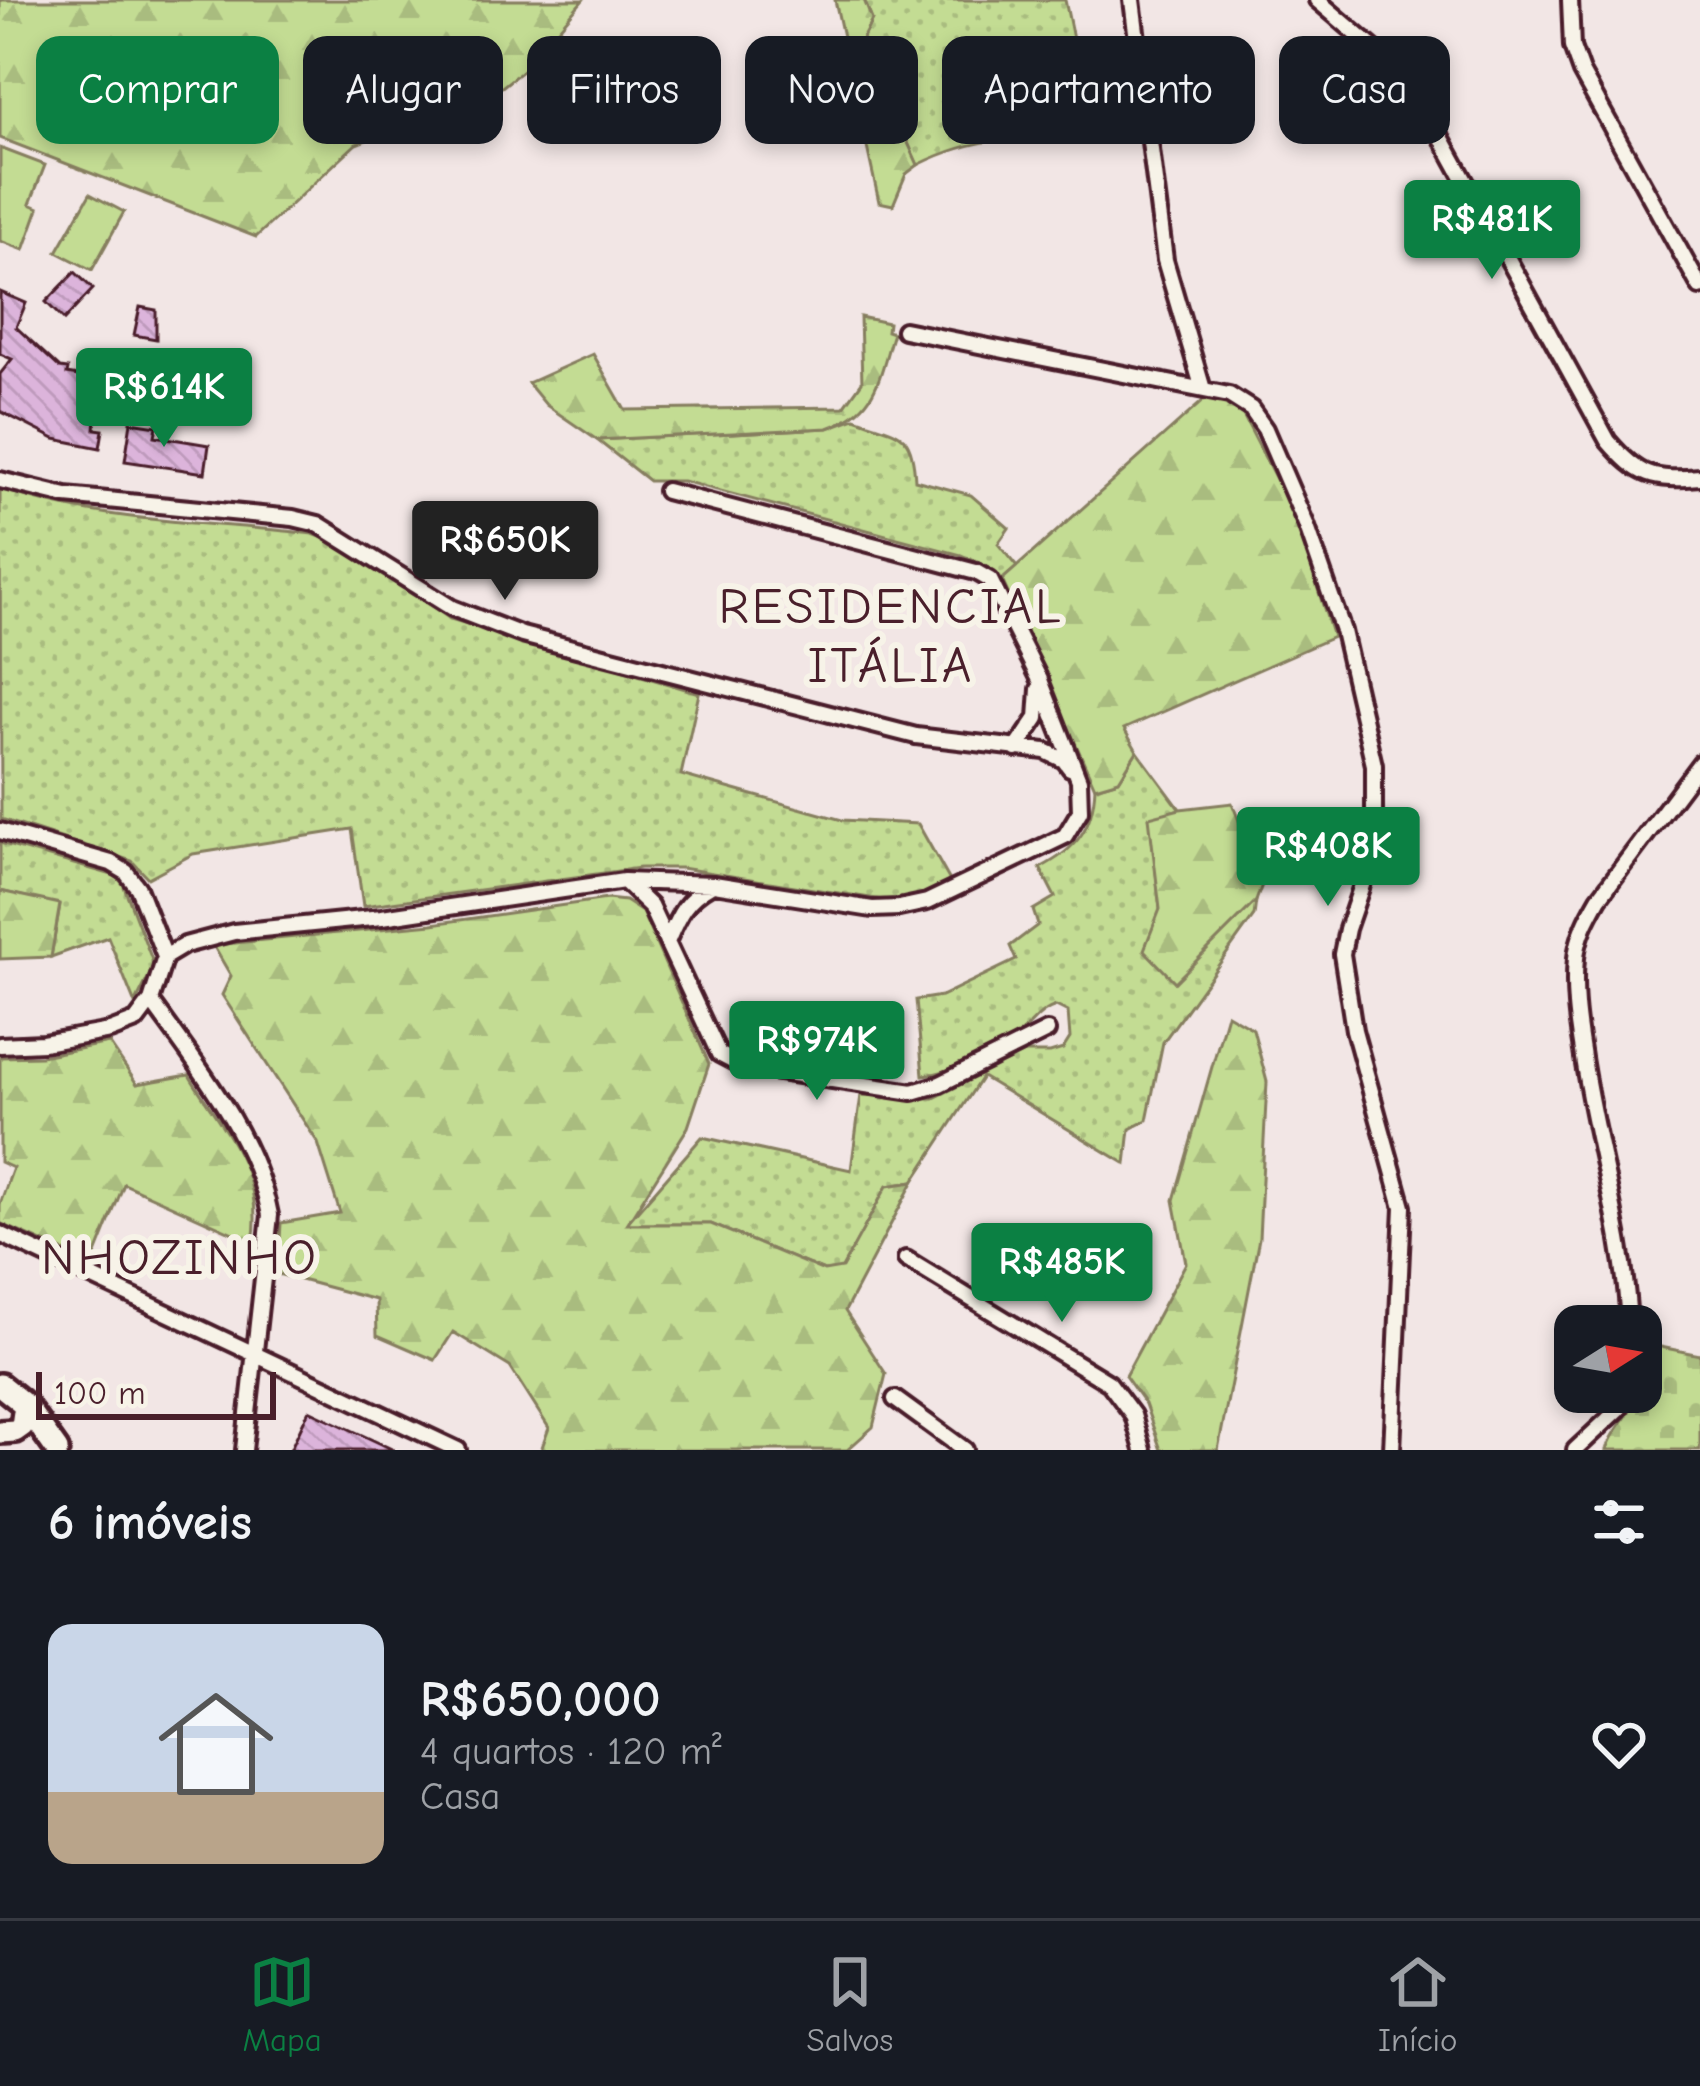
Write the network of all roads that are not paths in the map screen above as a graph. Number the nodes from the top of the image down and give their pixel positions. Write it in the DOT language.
graph roads {
  1 [pos="1132,0"];
  2 [pos="1317,0"];
  3 [pos="1570,0"];
  4 [pos="1700,287"];
  5 [pos="904,329"];
  6 [pos="1202,386"];
  7 [pos="1700,477"];
  8 [pos="0,480"];
  9 [pos="666,491"];
  10 [pos="1040,680"];
  11 [pos="1016,748"];
  12 [pos="1700,763"];
  13 [pos="1079,780"];
  14 [pos="0,832"];
  15 [pos="623,881"];
  16 [pos="714,884"];
  17 [pos="668,940"];
  18 [pos="165,957"];
  19 [pos="152,1000"];
  20 [pos="1047,1031"];
  21 [pos="0,1046"];
  22 [pos="0,1234"];
  23 [pos="906,1259"];
  24 [pos="1627,1305"];
  25 [pos="255,1355"];
  26 [pos="0,1385"];
  27 [pos="895,1399"];
  28 [pos="25,1405"];
  29 [pos="1615,1413"];
  30 [pos="0,1432"];
  31 [pos="57,1450"];
  32 [pos="244,1450"];
  33 [pos="458,1450"];
  34 [pos="965,1450"];
  35 [pos="1143,1450"];
  36 [pos="1392,1450"];
  37 [pos="1575,1450"];
  1 -- 6 [label="street"];
  2 -- 7 [label="street"];
  3 -- 4 [label="street"];
  5 -- 6 [label="street"];
  6 -- 36 [label="street"];
  8 -- 11 [label="street"];
  9 -- 10 [label="street"];
  10 -- 11 [label="street"];
  10 -- 13 [label="street"];
  11 -- 13 [label="street"];
  12 -- 24 [label="street"];
  13 -- 16 [label="street"];
  14 -- 18 [label="street"];
  15 -- 16 [label="street"];
  15 -- 17 [label="street"];
  15 -- 18 [label="street"];
  16 -- 17 [label="street"];
  17 -- 20 [label="street"];
  18 -- 19 [label="street"];
  19 -- 21 [label="street"];
  19 -- 25 [label="street"];
  22 -- 25 [label="street"];
  23 -- 35 [label="street"];
  25 -- 32 [label="street"];
  25 -- 33 [label="street"];
  26 -- 28 [label="main road"];
  27 -- 34 [label="street"];
  28 -- 30 [label="main road"];
  28 -- 31 [label="main road"];
  29 -- 37 [label="street"];
}
